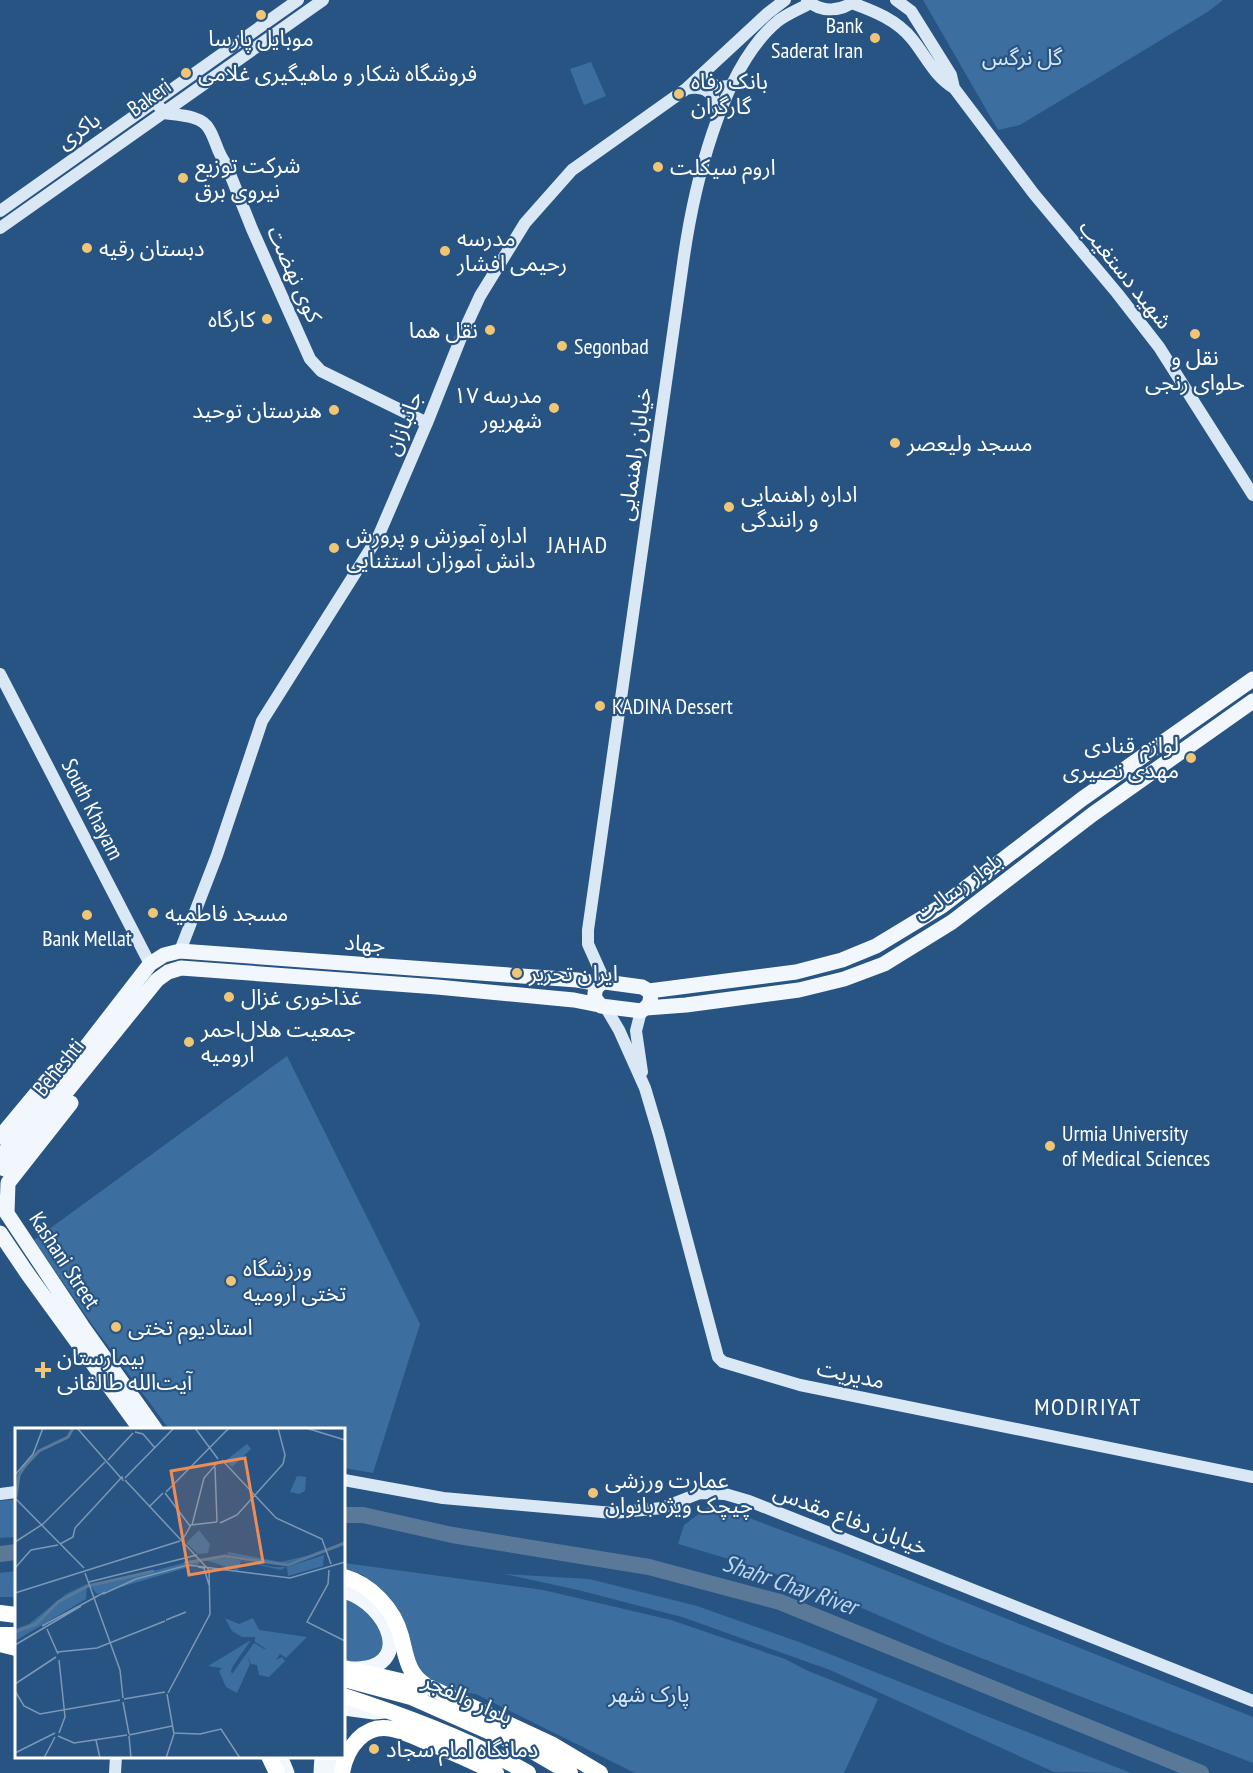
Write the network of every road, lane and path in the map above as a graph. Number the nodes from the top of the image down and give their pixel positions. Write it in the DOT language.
graph roads {
  1 [pos="298,0"];
  2 [pos="323,0"];
  3 [pos="785,0"];
  4 [pos="896,0"];
  5 [pos="809,2"];
  6 [pos="854,2"];
  7 [pos="911,6"];
  8 [pos="705,71"];
  9 [pos="732,85"];
  10 [pos="954,88"];
  11 [pos="686,89"];
  12 [pos="196,90"];
  13 [pos="155,101"];
  14 [pos="719,112"];
  15 [pos="164,113"];
  16 [pos="226,164"];
  17 [pos="0,210"];
  18 [pos="0,228"];
  19 [pos="427,423"];
  20 [pos="1253,495"];
  21 [pos="0,674"];
  22 [pos="1253,679"];
  23 [pos="1253,701"];
  24 [pos="1082,799"];
  25 [pos="1093,814"];
  26 [pos="942,906"];
  27 [pos="952,922"];
  28 [pos="180,951"];
  29 [pos="150,964"];
  30 [pos="577,980"];
  31 [pos="602,983"];
  32 [pos="142,986"];
  33 [pos="649,991"];
  34 [pos="574,999"];
  35 [pos="603,1006"];
  36 [pos="124,1008"];
  37 [pos="644,1010"];
  38 [pos="645,1088"];
  39 [pos="0,1137"];
  40 [pos="3,1172"];
  41 [pos="4,1208"];
  42 [pos="0,1233"];
  43 [pos="140,1428"];
  44 [pos="155,1428"];
  45 [pos="1253,1477"];
  46 [pos="345,1480"];
  47 [pos="15,1492"];
  48 [pos="0,1494"];
  49 [pos="345,1577"];
  50 [pos="345,1591"];
  51 [pos="15,1604"];
  52 [pos="0,1612"];
  53 [pos="15,1615"];
  54 [pos="0,1644"];
  55 [pos="15,1648"];
  56 [pos="346,1672"];
  57 [pos="431,1688"];
  58 [pos="345,1696"];
  59 [pos="1253,1701"];
  60 [pos="345,1708"];
  61 [pos="388,1711"];
  62 [pos="116,1758"];
  63 [pos="270,1758"];
  64 [pos="281,1758"];
  65 [pos="322,1758"];
  66 [pos="334,1758"];
  67 [pos="115,1773"];
  68 [pos="277,1773"];
  69 [pos="287,1773"];
  70 [pos="321,1773"];
  71 [pos="333,1773"];
  72 [pos="342,1773"];
  73 [pos="496,1773"];
  74 [pos="528,1773"];
  75 [pos="570,1773"];
  76 [pos="600,1773"];
  1 -- 13 [label="main road, باکری"];
  2 -- 12 [label="main road, Bakeri"];
  3 -- 8 [label="main road, جانبازان"];
  4 -- 7 [label="main road"];
  5 -- 6 [label="main road"];
  5 -- 9 [label="main road, خیابان راهنمایی"];
  6 -- 10 [label="main road"];
  7 -- 10 [label="main road"];
  8 -- 9 [label="main road"];
  8 -- 11 [label="main road, جانبازان"];
  9 -- 14 [label="main road, خیابان راهنمایی"];
  10 -- 20 [label="main road, شهید دستغیب"];
  11 -- 14 [label="main road"];
  11 -- 19 [label="main road, جانبازان"];
  12 -- 15 [label="main road, Bakeri"];
  12 -- 16 [label="main road"];
  13 -- 15 [label="main road"];
  13 -- 17 [label="main road, باکری"];
  14 -- 31 [label="main road, خیابان راهنمایی"];
  15 -- 16 [label="main road, کوی نهضت"];
  15 -- 18 [label="main road, Bakeri"];
  16 -- 19 [label="main road, کوی نهضت"];
  19 -- 28 [label="main road, جانبازان"];
  21 -- 29 [label="main road, South Khayam"];
  22 -- 24 [label="main road, بلوار رسالت"];
  23 -- 25 [label="main road, بلوار رسالت"];
  24 -- 25 [label="main road"];
  24 -- 26 [label="main road, بلوار رسالت"];
  25 -- 27 [label="main road, بلوار رسالت"];
  26 -- 27 [label="main road"];
  26 -- 33 [label="main road, بلوار رسالت"];
  27 -- 37 [label="main road, بلوار رسالت"];
  28 -- 29 [label="main road, جهاد"];
  28 -- 30 [label="main road, جهاد"];
  29 -- 32 [label="main road, جهاد"];
  30 -- 31 [label="main road, جهاد"];
  30 -- 34 [label="main road"];
  31 -- 33 [label="main road, جهاد"];
  31 -- 35 [label="main road"];
  32 -- 34 [label="main road, جهاد"];
  32 -- 36 [label="main road, Beheshti"];
  33 -- 37 [label="main road"];
  34 -- 35 [label="main road, جهاد"];
  35 -- 37 [label="main road, بلوار رسالت"];
  35 -- 38 [label="main road, مدیریت"];
  36 -- 39 [label="main road"];
  36 -- 40 [label="main road, Beheshti"];
  36 -- 40 [label="main road"];
  37 -- 38 [label="main road, مدیریت"];
  38 -- 45 [label="main road, مدیریت"];
  40 -- 41 [label="main road"];
  41 -- 44 [label="main road, Kashani Street"];
  42 -- 43 [label="main road, Kashani Street"];
  46 -- 59 [label="main road, خیابان دفاع مقدس"];
  47 -- 48 [label="main road"];
  49 -- 57 [label="highway"];
  50 -- 56 [label="main road"];
  51 -- 52 [label="main road"];
  52 -- 53 [label="highway"];
  54 -- 55 [label="highway"];
  56 -- 57 [label="highway"];
  56 -- 75 [label="highway, بلوار والفجر"];
  57 -- 76 [label="highway"];
  58 -- 61 [label="highway, بلوار والفجر"];
  60 -- 61 [label="main road"];
  61 -- 74 [label="highway, بلوار والفجر"];
  62 -- 67 [label="main road"];
  63 -- 68 [label="highway"];
  64 -- 69 [label="main road"];
  65 -- 70 [label="main road"];
  66 -- 71 [label="main road"];
  72 -- 73 [label="highway"];
}
